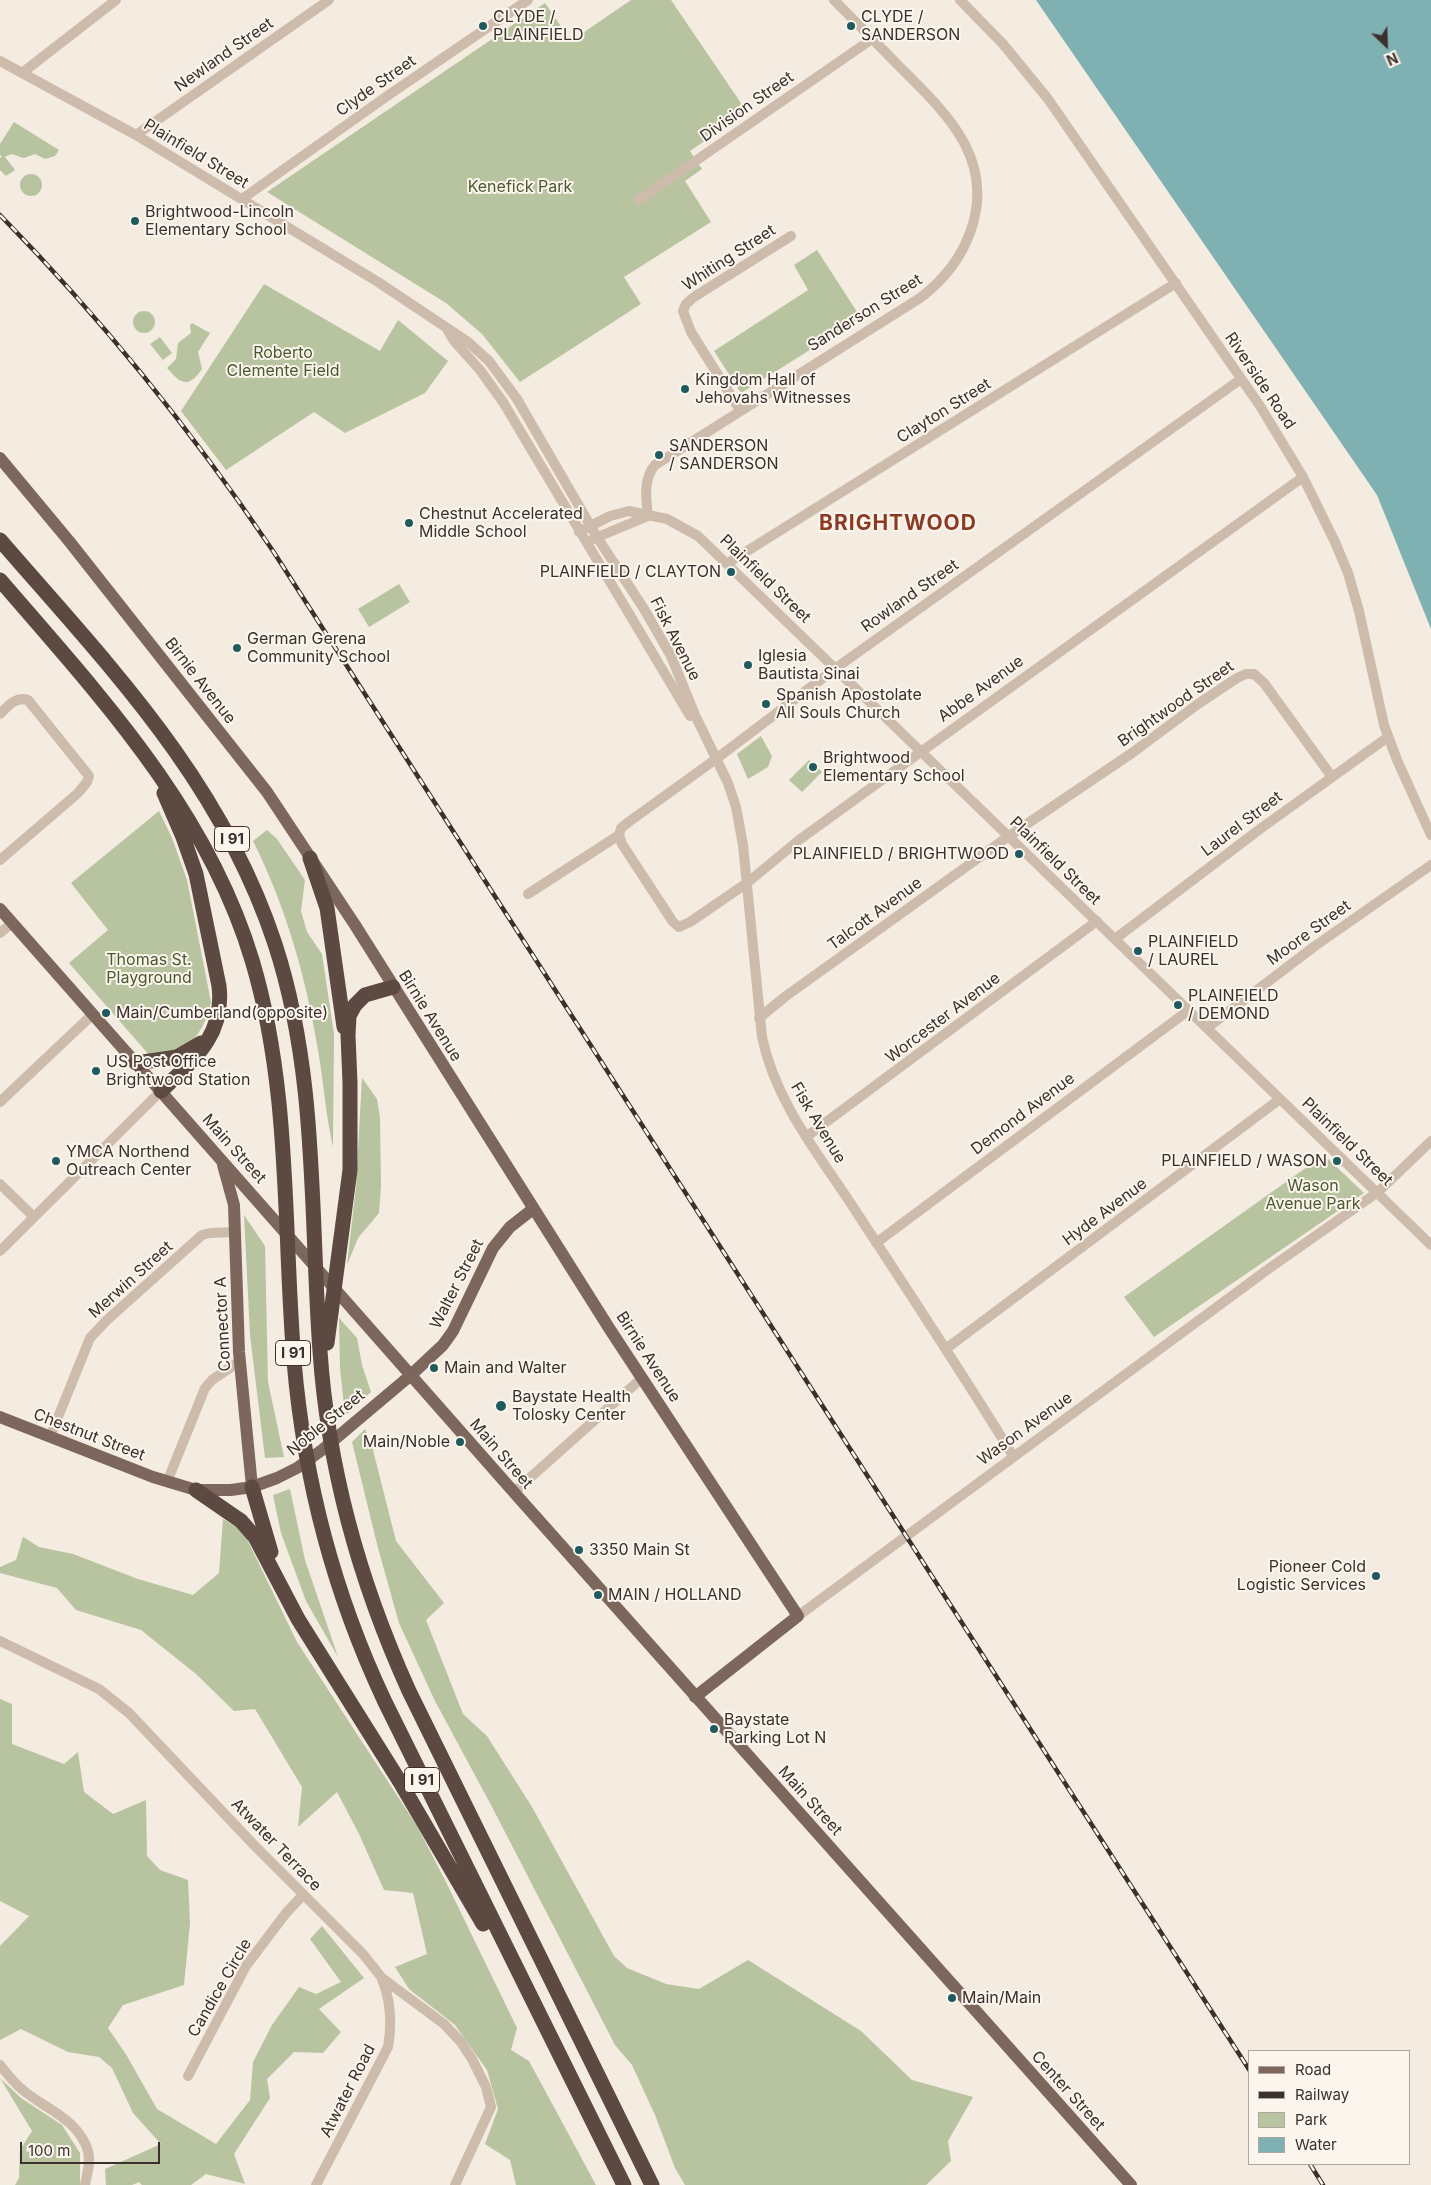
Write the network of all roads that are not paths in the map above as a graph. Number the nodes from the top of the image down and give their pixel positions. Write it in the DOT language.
graph roads {
  1 [pos="116,0"];
  2 [pos="329,0"];
  3 [pos="528,0"];
  4 [pos="834,0"];
  5 [pos="960,0"];
  6 [pos="872,39"];
  7 [pos="0,61"];
  8 [pos="22,73"];
  9 [pos="136,135"];
  10 [pos="242,199"];
  11 [pos="639,200"];
  12 [pos="791,236"];
  13 [pos="1176,283"];
  14 [pos="448,330"];
  15 [pos="1241,379"];
  16 [pos="521,405"];
  17 [pos="740,410"];
  18 [pos="509,413"];
  19 [pos="0,458"];
  20 [pos="1302,477"];
  21 [pos="648,516"];
  22 [pos="590,525"];
  23 [pos="579,532"];
  24 [pos="597,537"];
  25 [pos="0,540"];
  26 [pos="586,543"];
  27 [pos="728,563"];
  28 [pos="0,580"];
  29 [pos="836,668"];
  30 [pos="0,714"];
  31 [pos="1388,737"];
  32 [pos="143,751"];
  33 [pos="921,751"];
  34 [pos="716,759"];
  35 [pos="1332,777"];
  36 [pos="619,835"];
  37 [pos="1431,835"];
  38 [pos="1009,836"];
  39 [pos="310,858"];
  40 [pos="0,860"];
  41 [pos="1431,866"];
  42 [pos="747,883"];
  43 [pos="528,894"];
  44 [pos="0,909"];
  45 [pos="1097,921"];
  46 [pos="12,923"];
  47 [pos="0,934"];
  48 [pos="1115,939"];
  49 [pos="392,987"];
  50 [pos="1189,1010"];
  51 [pos="93,1014"];
  52 [pos="759,1018"];
  53 [pos="1207,1028"];
  54 [pos="209,1039"];
  55 [pos="136,1063"];
  56 [pos="350,1083"];
  57 [pos="161,1092"];
  58 [pos="1280,1100"];
  59 [pos="0,1102"];
  60 [pos="806,1137"];
  61 [pos="1431,1141"];
  62 [pos="222,1160"];
  63 [pos="0,1184"];
  64 [pos="1378,1192"];
  65 [pos="533,1209"];
  66 [pos="34,1218"];
  67 [pos="235,1232"];
  68 [pos="876,1243"];
  69 [pos="1431,1245"];
  70 [pos="0,1251"];
  71 [pos="947,1348"];
  72 [pos="240,1361"];
  73 [pos="411,1375"];
  74 [pos="642,1378"];
  75 [pos="323,1386"];
  76 [pos="0,1417"];
  77 [pos="50,1437"];
  78 [pos="1014,1456"];
  79 [pos="167,1482"];
  80 [pos="252,1487"];
  81 [pos="196,1490"];
  82 [pos="514,1492"];
  83 [pos="282,1584"];
  84 [pos="798,1616"];
  85 [pos="0,1641"];
  86 [pos="695,1697"];
  87 [pos="303,1895"];
  88 [pos="382,1978"];
  89 [pos="981,2018"];
  90 [pos="582,2043"];
  91 [pos="557,2051"];
  92 [pos="0,2066"];
  93 [pos="188,2076"];
  94 [pos="85,2185"];
  95 [pos="316,2185"];
  96 [pos="455,2185"];
  97 [pos="624,2185"];
  98 [pos="652,2185"];
  99 [pos="661,2185"];
  100 [pos="1131,2185"];
  1 -- 8 [label="street"];
  2 -- 9 [label="street, Newland Street"];
  3 -- 10 [label="street, Clyde Street"];
  4 -- 6 [label="street"];
  5 -- 13 [label="street, Riverside Road"];
  6 -- 11 [label="street, Division Street"];
  6 -- 17 [label="street, Sanderson Street"];
  7 -- 8 [label="street, Plainfield Street"];
  8 -- 9 [label="street, Plainfield Street"];
  9 -- 10 [label="street, Plainfield Street"];
  10 -- 14 [label="street, Plainfield Street"];
  12 -- 17 [label="street, Whiting Street"];
  13 -- 15 [label="street, Riverside Road"];
  13 -- 27 [label="street, Clayton Street"];
  14 -- 16 [label="street, Plainfield Street"];
  14 -- 18 [label="street, Plainfield Street"];
  15 -- 20 [label="street, Riverside Road"];
  15 -- 29 [label="street, Rowland Street"];
  16 -- 18 [label="street"];
  16 -- 22 [label="street, Plainfield Street"];
  17 -- 21 [label="street, Sanderson Street"];
  18 -- 23 [label="street, Plainfield Street"];
  19 -- 39 [label="main road, Birnie Avenue"];
  20 -- 31 [label="street, Riverside Road"];
  20 -- 33 [label="street, Abbe Avenue"];
  21 -- 22 [label="street, Plainfield Street"];
  21 -- 24 [label="street"];
  21 -- 27 [label="street, Plainfield Street"];
  22 -- 23 [label="street, Plainfield Street"];
  22 -- 24 [label="street, Plainfield Street"];
  23 -- 26 [label="street, Plainfield Street"];
  24 -- 26 [label="street"];
  24 -- 34 [label="street, Fisk Avenue"];
  25 -- 75 [label="highway, I 91"];
  26 -- 34 [label="street, Fisk Avenue"];
  27 -- 29 [label="street, Plainfield Street"];
  28 -- 32 [label="highway, I 91"];
  29 -- 33 [label="street, Plainfield Street"];
  29 -- 34 [label="street, Rowland Street"];
  30 -- 40 [label="street"];
  31 -- 35 [label="street, Laurel Street"];
  31 -- 37 [label="street, Riverside Road"];
  32 -- 54 [label="highway"];
  32 -- 91 [label="highway, I 91"];
  33 -- 38 [label="street, Plainfield Street"];
  33 -- 42 [label="street, Abbe Avenue"];
  34 -- 36 [label="street, Rowland Street"];
  34 -- 42 [label="street, Fisk Avenue"];
  35 -- 38 [label="street, Brightwood Street"];
  35 -- 48 [label="street, Laurel Street"];
  36 -- 42 [label="street, Abbe Avenue"];
  36 -- 43 [label="street, Rowland Street"];
  38 -- 45 [label="street, Plainfield Street"];
  38 -- 52 [label="street, Talcott Avenue"];
  39 -- 49 [label="main road, Birnie Avenue"];
  39 -- 56 [label="highway"];
  41 -- 53 [label="street, Moore Street"];
  42 -- 52 [label="street, Fisk Avenue"];
  44 -- 46 [label="main road, Main Street"];
  45 -- 48 [label="street, Plainfield Street"];
  45 -- 60 [label="street, Worcester Avenue"];
  46 -- 47 [label="street"];
  46 -- 51 [label="main road, Main Street"];
  48 -- 50 [label="street, Plainfield Street"];
  49 -- 56 [label="highway"];
  49 -- 65 [label="main road, Birnie Avenue"];
  50 -- 53 [label="street, Plainfield Street"];
  50 -- 68 [label="street, Demond Avenue"];
  51 -- 55 [label="main road, Main Street"];
  51 -- 59 [label="street"];
  52 -- 60 [label="street, Fisk Avenue"];
  53 -- 58 [label="street, Plainfield Street"];
  54 -- 55 [label="highway"];
  54 -- 57 [label="highway"];
  55 -- 57 [label="main road, Main Street"];
  56 -- 75 [label="highway"];
  57 -- 62 [label="main road, Main Street"];
  57 -- 66 [label="street"];
  58 -- 64 [label="street, Plainfield Street"];
  58 -- 71 [label="street, Hyde Avenue"];
  60 -- 68 [label="street, Fisk Avenue"];
  61 -- 64 [label="street"];
  62 -- 67 [label="main road, Connector A"];
  62 -- 73 [label="main road, Main Street"];
  63 -- 66 [label="street"];
  64 -- 69 [label="street, Plainfield Street"];
  64 -- 78 [label="street, Wason Avenue"];
  65 -- 73 [label="main road, Walter Street"];
  65 -- 74 [label="main road, Birnie Avenue"];
  66 -- 70 [label="street"];
  67 -- 72 [label="main road, Connector A"];
  67 -- 77 [label="street, Merwin Street"];
  68 -- 71 [label="street, Fisk Avenue"];
  71 -- 78 [label="street, Fisk Avenue"];
  72 -- 79 [label="street"];
  72 -- 80 [label="main road, Connector A"];
  73 -- 80 [label="main road, Noble Street"];
  73 -- 82 [label="main road, Main Street"];
  74 -- 82 [label="street"];
  74 -- 84 [label="main road, Birnie Avenue"];
  75 -- 90 [label="highway, I 91"];
  76 -- 77 [label="main road, Chestnut Street"];
  77 -- 79 [label="main road, Chestnut Street"];
  78 -- 84 [label="street, Wason Avenue"];
  79 -- 81 [label="main road, Noble Street"];
  80 -- 81 [label="main road, Noble Street"];
  80 -- 83 [label="highway"];
  81 -- 83 [label="highway"];
  82 -- 86 [label="main road, Main Street"];
  83 -- 91 [label="highway"];
  84 -- 86 [label="main road, Wason Avenue"];
  85 -- 87 [label="street, Atwater Terrace"];
  86 -- 89 [label="main road, Main Street"];
  87 -- 88 [label="street, Atwater Terrace"];
  87 -- 93 [label="street, Candice Circle"];
  88 -- 95 [label="street, Atwater Road"];
  88 -- 96 [label="street, Atwater Terrace"];
  89 -- 100 [label="main road, Center Street"];
  90 -- 98 [label="highway, I 91"];
  90 -- 99 [label="highway"];
  91 -- 97 [label="highway, I 91"];
  92 -- 94 [label="street"];
}
